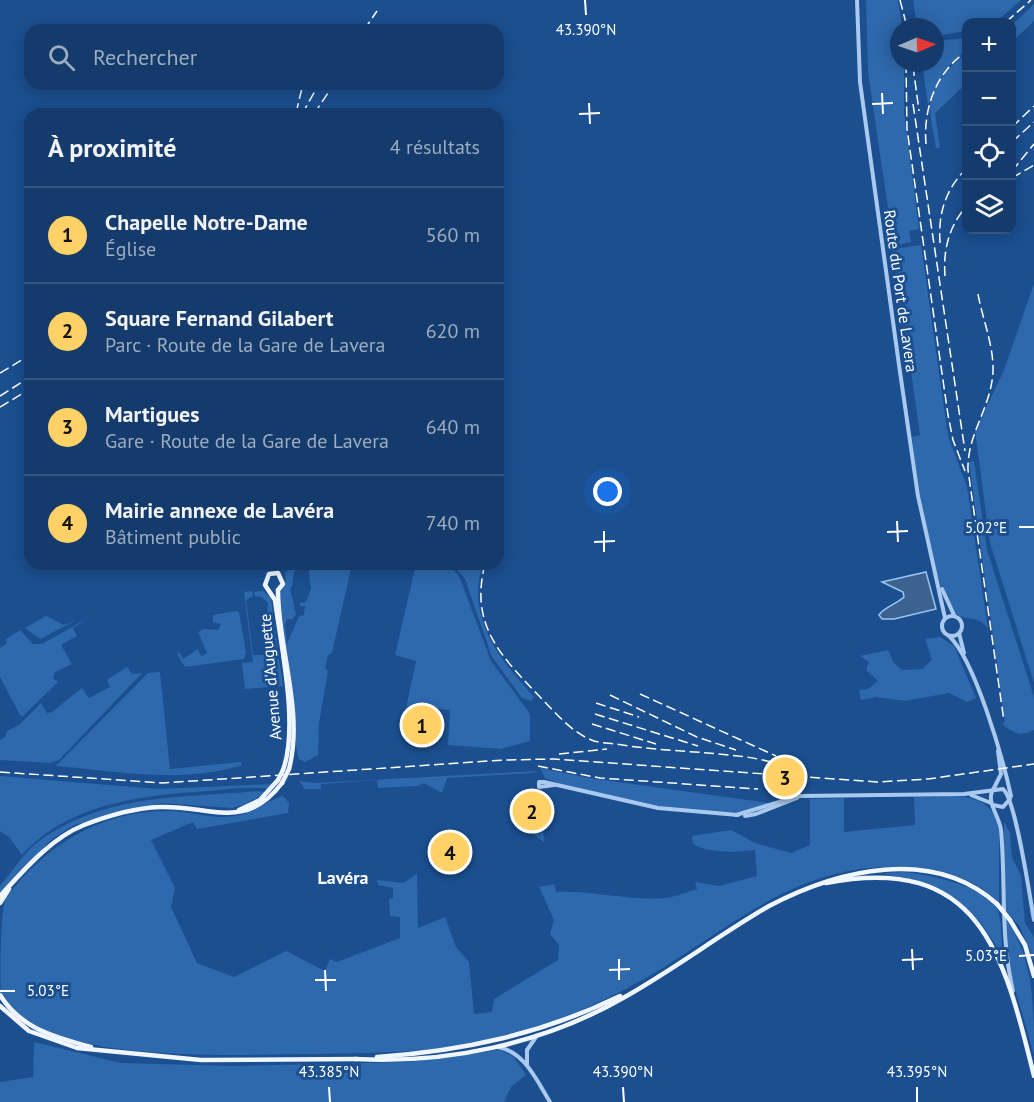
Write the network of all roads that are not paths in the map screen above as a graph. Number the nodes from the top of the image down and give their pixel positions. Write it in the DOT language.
graph roads {
  1 [pos="857,0"];
  2 [pos="939,583"];
  3 [pos="278,590"];
  4 [pos="271,591"];
  5 [pos="954,615"];
  6 [pos="945,618"];
  7 [pos="959,633"];
  8 [pos="949,636"];
  9 [pos="969,671"];
  10 [pos="997,742"];
  11 [pos="286,770"];
  12 [pos="544,785"];
  13 [pos="276,786"];
  14 [pos="992,791"];
  15 [pos="964,794"];
  16 [pos="1010,797"];
  17 [pos="991,804"];
  18 [pos="231,813"];
  19 [pos="20,875"];
  20 [pos="812,886"];
  21 [pos="0,896"];
  22 [pos="0,903"];
  23 [pos="1034,920"];
  24 [pos="1034,976"];
  25 [pos="647,983"];
  26 [pos="0,996"];
  27 [pos="0,1006"];
  28 [pos="1018,1016"];
  29 [pos="540,1034"];
  30 [pos="495,1047"];
  31 [pos="105,1051"];
  32 [pos="355,1059"];
  33 [pos="527,1065"];
  34 [pos="1034,1076"];
  35 [pos="549,1102"];
  1 -- 2 [label="street, Route du Port de Lavera"];
  2 -- 5 [label="street, Route du Port de Lavera"];
  2 -- 6 [label="street, Route du Port de Lavera"];
  3 -- 4 [label="main road"];
  3 -- 4 [label="main road"];
  3 -- 11 [label="main road, Avenue d'Auguette"];
  4 -- 11 [label="main road, Avenue d'Auguette"];
  5 -- 6 [label="street"];
  5 -- 7 [label="street"];
  6 -- 8 [label="street"];
  7 -- 8 [label="street"];
  7 -- 9 [label="street"];
  8 -- 9 [label="street"];
  9 -- 10 [label="street"];
  10 -- 14 [label="street"];
  10 -- 16 [label="street"];
  11 -- 13 [label="main road, Avenue d'Auguette, bridge"];
  11 -- 13 [label="main road, Avenue d'Auguette, bridge"];
  12 -- 15 [label="street"];
  13 -- 18 [label="main road, Avenue d'Auguette"];
  13 -- 18 [label="main road"];
  14 -- 15 [label="street"];
  14 -- 16 [label="street"];
  14 -- 17 [label="street"];
  15 -- 17 [label="street"];
  16 -- 17 [label="street"];
  16 -- 23 [label="street"];
  17 -- 28 [label="street"];
  18 -- 19 [label="main road"];
  19 -- 21 [label="main road"];
  19 -- 22 [label="main road"];
  20 -- 24 [label="main road, bridge"];
  20 -- 25 [label="main road"];
  20 -- 28 [label="main road"];
  25 -- 29 [label="main road"];
  25 -- 32 [label="main road"];
  26 -- 31 [label="main road"];
  27 -- 31 [label="main road"];
  28 -- 34 [label="main road"];
  29 -- 30 [label="main road"];
  29 -- 33 [label="street"];
  30 -- 32 [label="main road"];
  30 -- 33 [label="street"];
  31 -- 32 [label="main road"];
  33 -- 35 [label="street"];
}
